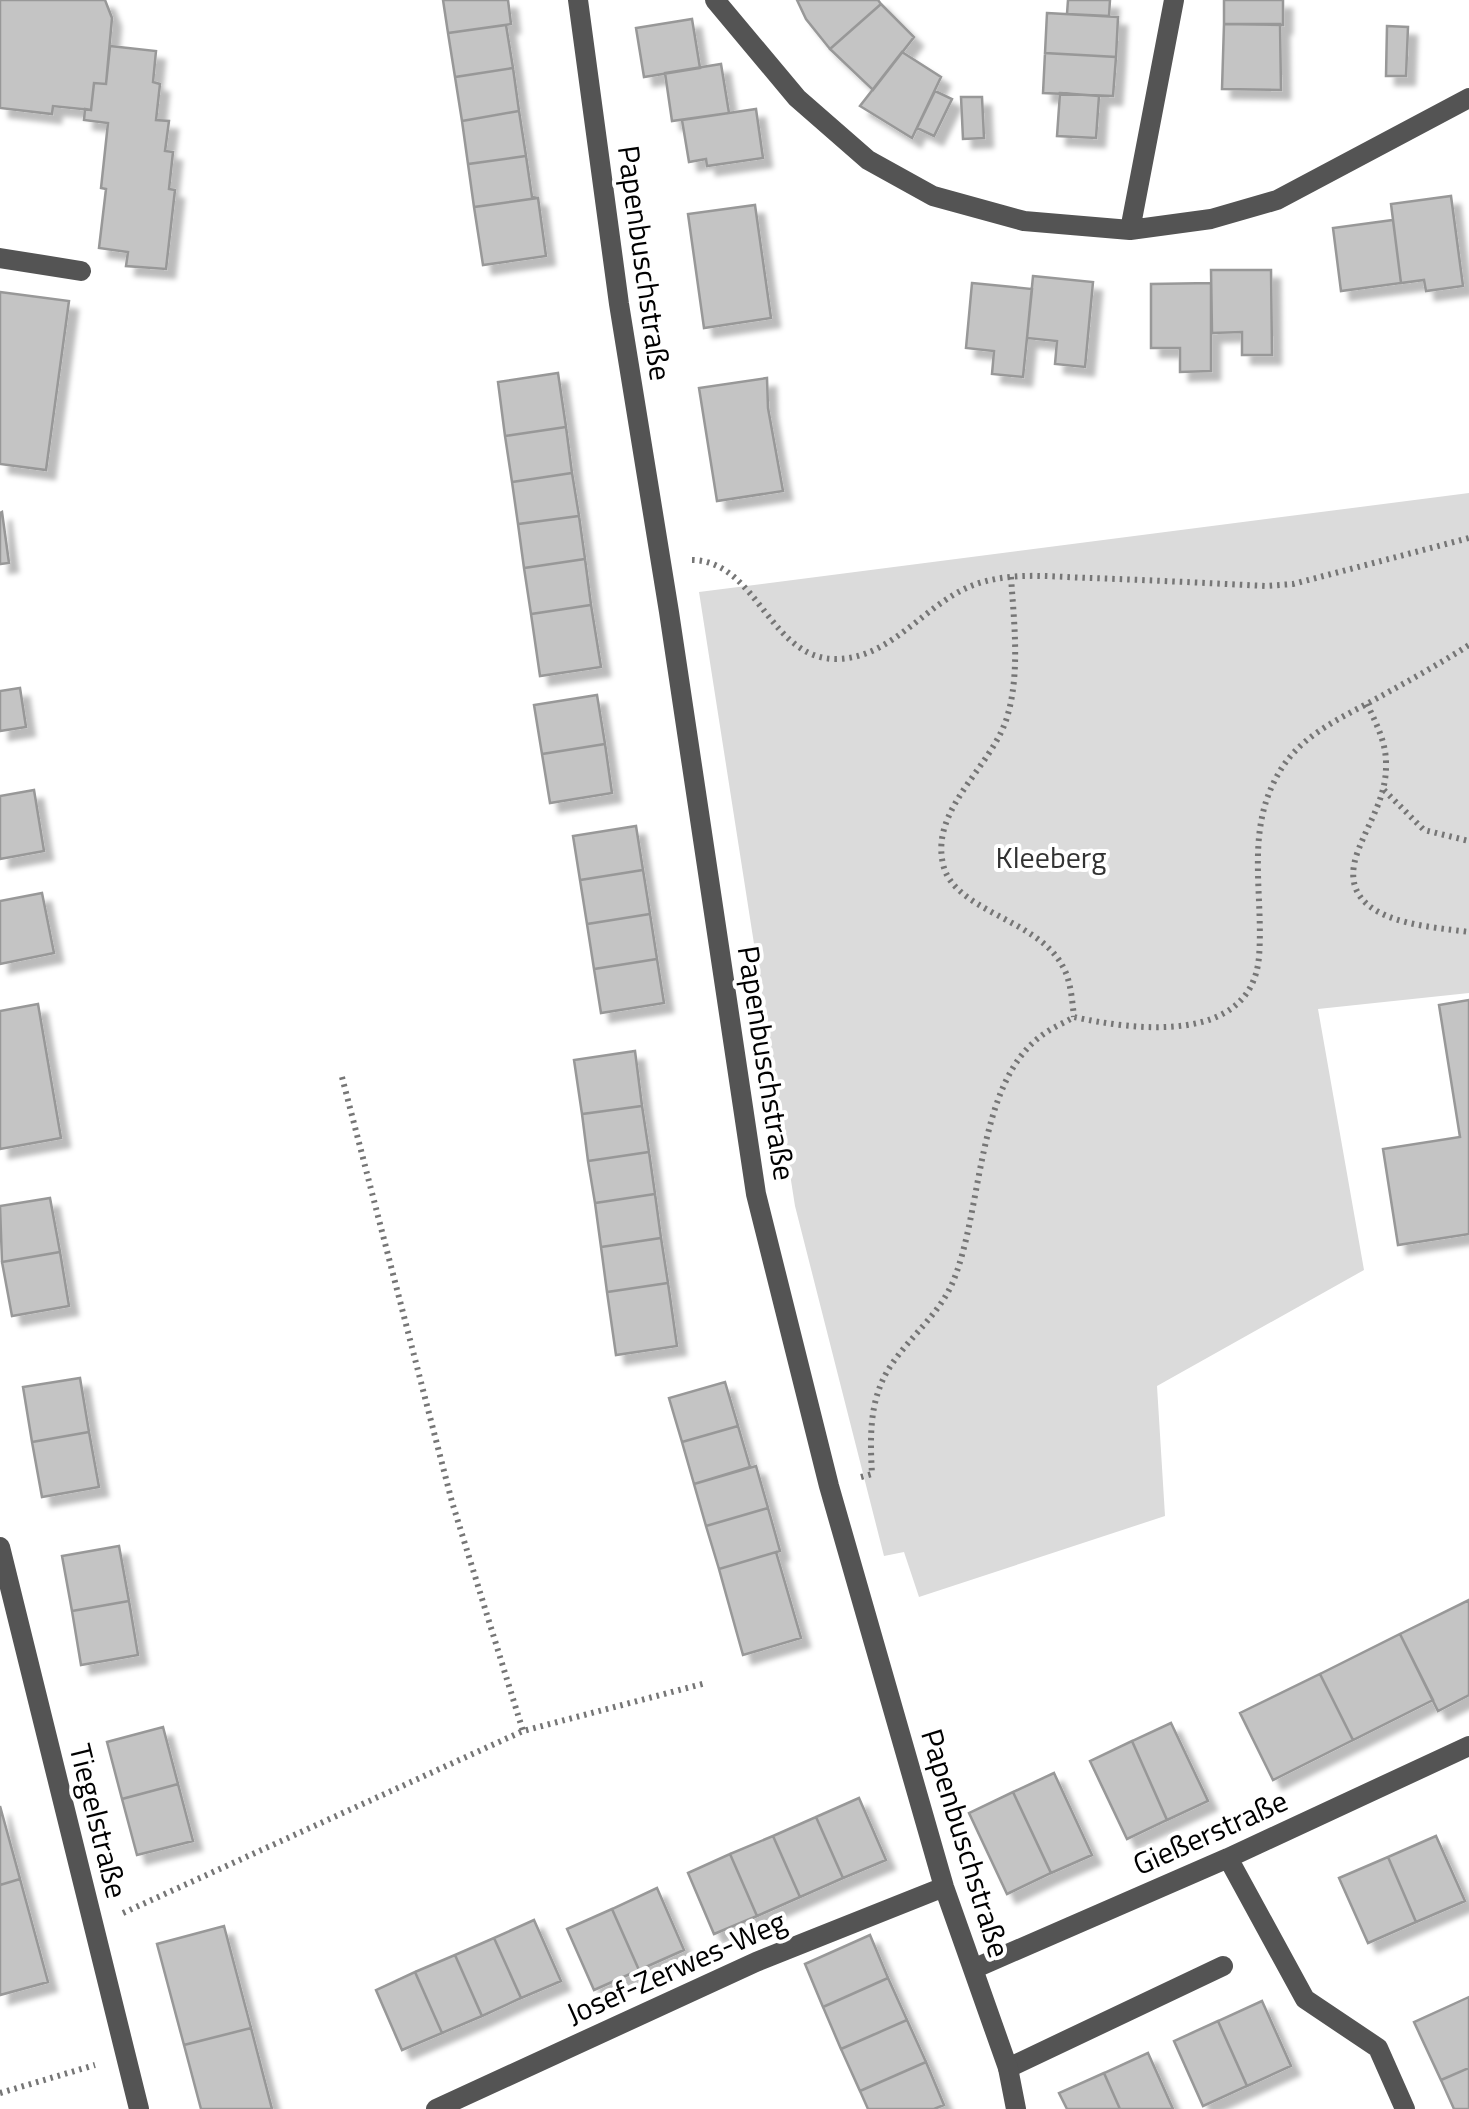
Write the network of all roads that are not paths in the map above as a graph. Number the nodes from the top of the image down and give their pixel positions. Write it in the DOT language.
graph roads {
  1 [pos="578,0"];
  2 [pos="715,0"];
  3 [pos="1174,0"];
  4 [pos="1469,98"];
  5 [pos="1130,230"];
  6 [pos="0,258"];
  7 [pos="81,271"];
  8 [pos="0,1548"];
  9 [pos="1469,1746"];
  10 [pos="1228,1858"];
  11 [pos="944,1887"];
  12 [pos="1222,1966"];
  13 [pos="973,1970"];
  14 [pos="1008,2068"];
  15 [pos="139,2109"];
  16 [pos="436,2109"];
  17 [pos="1016,2109"];
  18 [pos="1405,2109"];
  1 -- 11 [label="street, Papenbuschstraße"];
  2 -- 5 [label="street"];
  3 -- 5 [label="street"];
  4 -- 5 [label="street"];
  6 -- 7 [label="street"];
  8 -- 15 [label="street, Tiegelstraße"];
  9 -- 10 [label="street, Gießerstraße"];
  10 -- 13 [label="street, Gießerstraße"];
  10 -- 18 [label="street"];
  11 -- 13 [label="street, Papenbuschstraße"];
  11 -- 16 [label="street, Josef-Zerwes-Weg"];
  12 -- 14 [label="street"];
  13 -- 14 [label="street, Papenbuschstraße"];
  14 -- 17 [label="street, Papenbuschstraße"];
}
